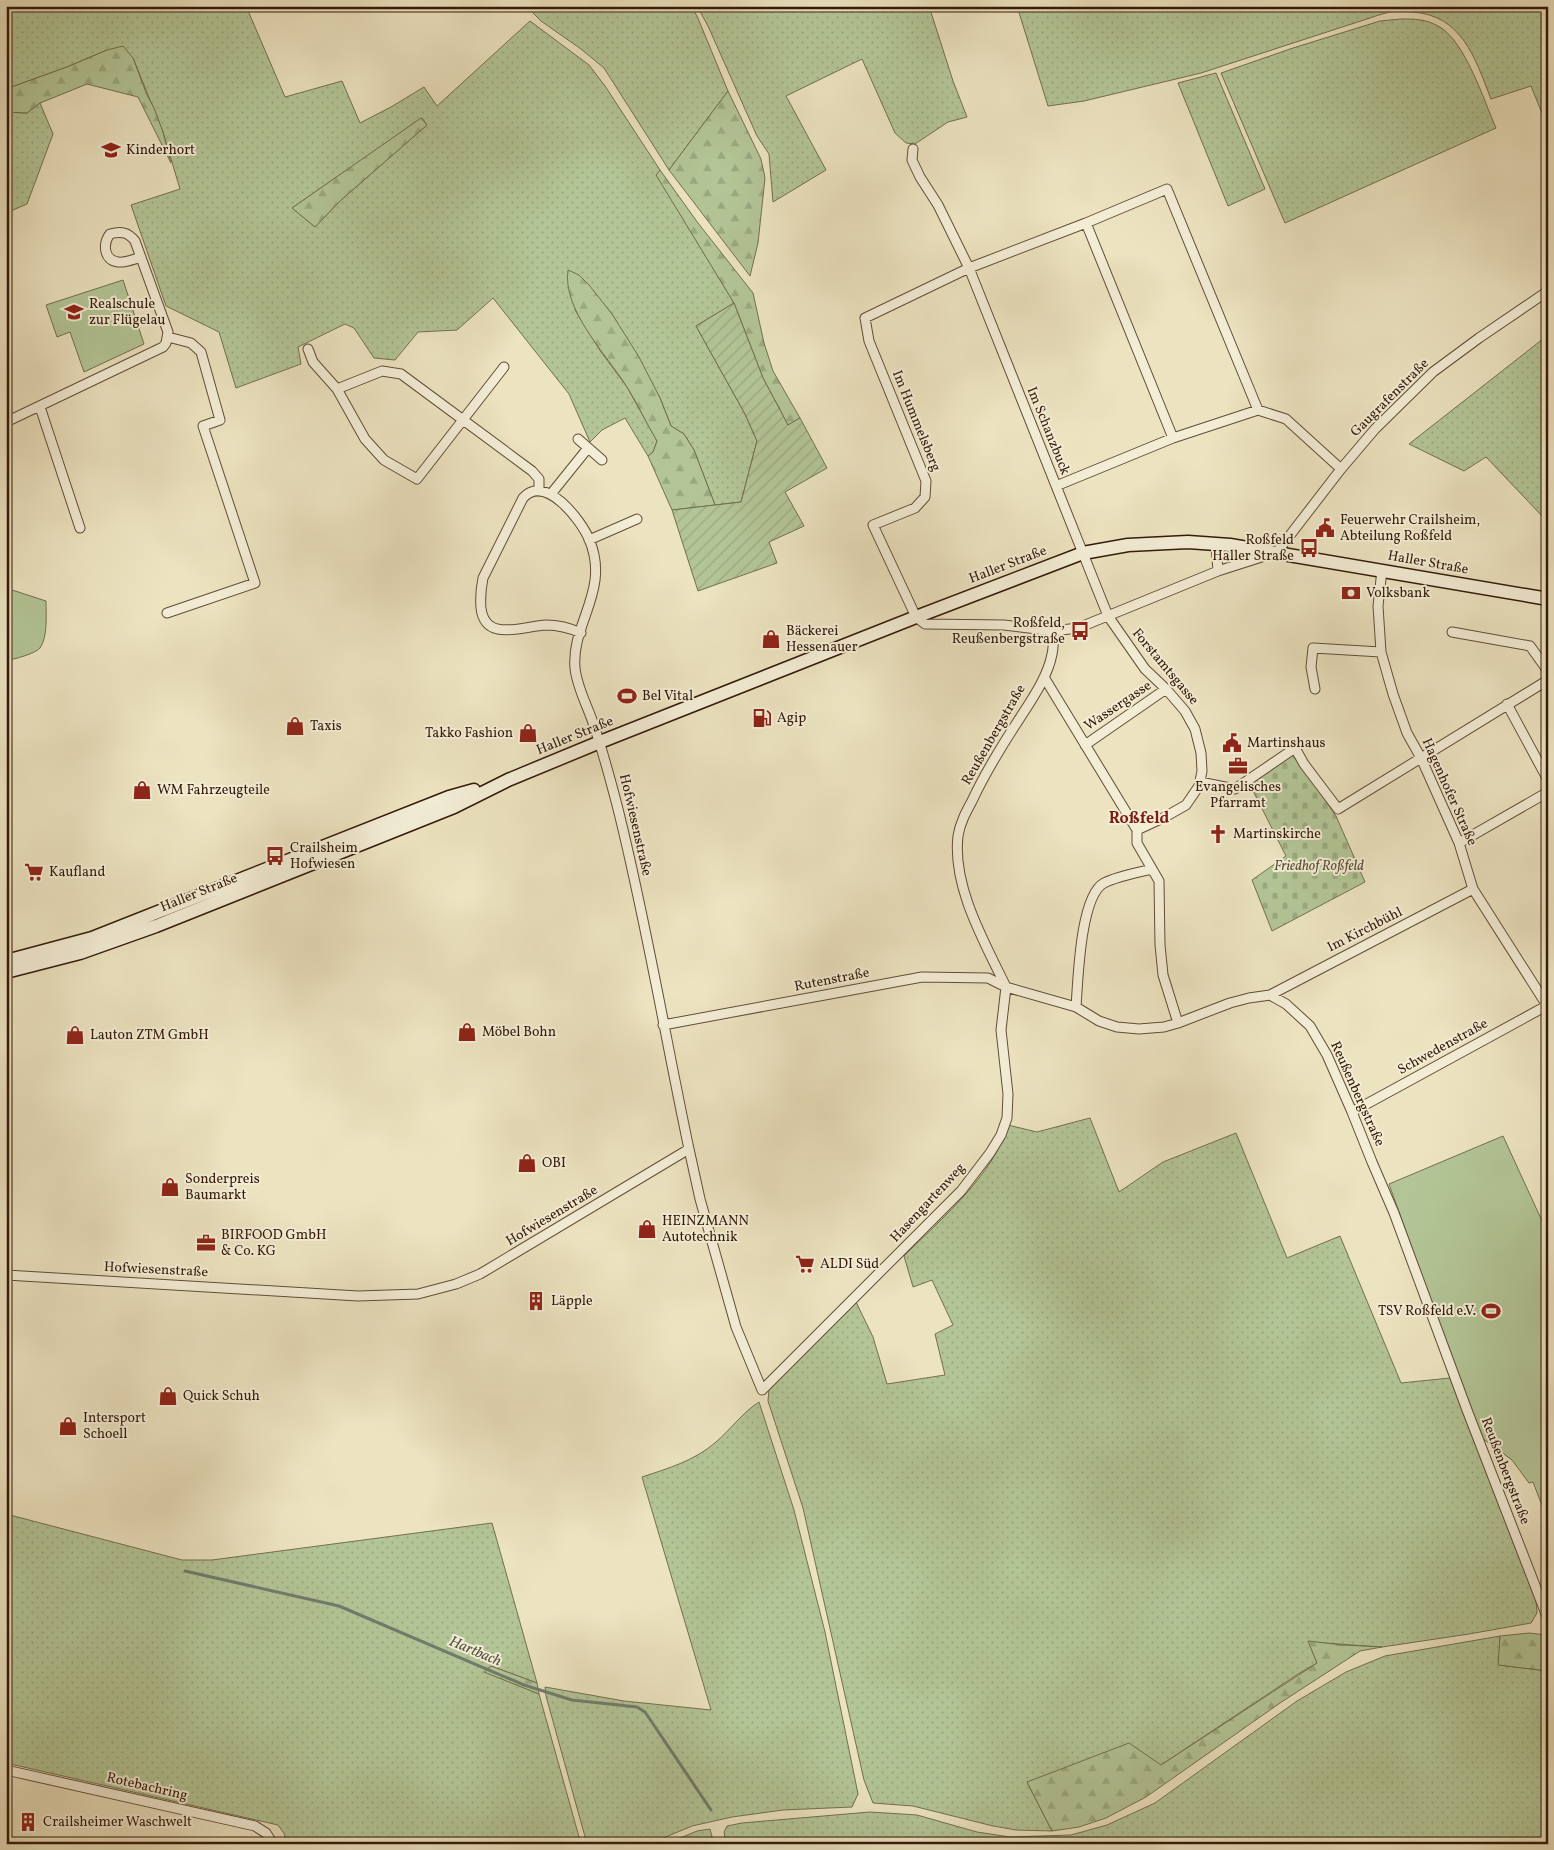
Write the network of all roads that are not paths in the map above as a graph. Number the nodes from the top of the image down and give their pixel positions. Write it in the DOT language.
graph roads {
  1 [pos="913,149"];
  2 [pos="1086,222"];
  3 [pos="141,257"];
  4 [pos="969,268"];
  5 [pos="1548,291"];
  6 [pos="168,337"];
  7 [pos="308,349"];
  8 [pos="504,367"];
  9 [pos="337,389"];
  10 [pos="40,407"];
  11 [pos="1258,410"];
  12 [pos="463,420"];
  13 [pos="6,422"];
  14 [pos="1173,438"];
  15 [pos="578,439"];
  16 [pos="588,448"];
  17 [pos="602,460"];
  18 [pos="1341,470"];
  19 [pos="1056,486"];
  20 [pos="539,490"];
  21 [pos="551,494"];
  22 [pos="637,519"];
  23 [pos="80,528"];
  24 [pos="590,540"];
  25 [pos="1216,544"];
  26 [pos="1277,552"];
  27 [pos="1083,553"];
  28 [pos="1382,570"];
  29 [pos="1218,571"];
  30 [pos="1548,599"];
  31 [pos="167,613"];
  32 [pos="1108,616"];
  33 [pos="916,617"];
  34 [pos="1053,631"];
  35 [pos="1452,632"];
  36 [pos="580,633"];
  37 [pos="1381,652"];
  38 [pos="1548,671"];
  39 [pos="1044,677"];
  40 [pos="1548,680"];
  41 [pos="1166,689"];
  42 [pos="1315,689"];
  43 [pos="1507,704"];
  44 [pos="600,742"];
  45 [pos="1085,745"];
  46 [pos="1421,758"];
  47 [pos="508,780"];
  48 [pos="1548,780"];
  49 [pos="1200,782"];
  50 [pos="1548,792"];
  51 [pos="1137,830"];
  52 [pos="1460,843"];
  53 [pos="1152,869"];
  54 [pos="1473,889"];
  55 [pos="6,961"];
  56 [pos="6,972"];
  57 [pos="1006,986"];
  58 [pos="1270,996"];
  59 [pos="1548,1006"];
  60 [pos="1076,1007"];
  61 [pos="1178,1023"];
  62 [pos="663,1025"];
  63 [pos="1352,1112"];
  64 [pos="690,1150"];
  65 [pos="6,1275"];
  66 [pos="1548,1619"];
  67 [pos="6,1770"];
  68 [pos="274,1844"];
  1 -- 4 [label="street, Im Schanzbuck"];
  2 -- 4 [label="street"];
  2 -- 11 [label="street"];
  2 -- 14 [label="street"];
  3 -- 6 [label="street"];
  4 -- 19 [label="street, Im Schanzbuck"];
  4 -- 33 [label="street, Im Hummelsberg"];
  5 -- 18 [label="street, Gaugrafenstraße"];
  6 -- 10 [label="street"];
  6 -- 31 [label="street"];
  7 -- 9 [label="street"];
  8 -- 12 [label="street"];
  9 -- 12 [label="street"];
  9 -- 12 [label="street"];
  10 -- 13 [label="street"];
  10 -- 23 [label="street"];
  11 -- 14 [label="street, Im Schanzbuck"];
  11 -- 18 [label="street"];
  12 -- 20 [label="street"];
  14 -- 19 [label="street, Im Schanzbuck"];
  15 -- 16 [label="street"];
  16 -- 17 [label="street"];
  16 -- 21 [label="street"];
  18 -- 26 [label="street, Gaugrafenstraße"];
  19 -- 27 [label="street, Forstamtsgasse"];
  20 -- 21 [label="street"];
  20 -- 36 [label="street"];
  21 -- 24 [label="street"];
  22 -- 24 [label="street"];
  24 -- 36 [label="street, Hofwiesenstraße"];
  25 -- 26 [label="main road, Haller Straße"];
  25 -- 27 [label="main road, Haller Straße"];
  25 -- 29 [label="street"];
  26 -- 28 [label="main road, Haller Straße"];
  26 -- 29 [label="street"];
  27 -- 32 [label="street, Forstamtsgasse"];
  27 -- 33 [label="main road, Haller Straße"];
  28 -- 30 [label="main road, Haller Straße"];
  28 -- 37 [label="street, Hagenhofer Straße"];
  29 -- 32 [label="street"];
  32 -- 34 [label="street"];
  32 -- 41 [label="street, Forstamtsgasse"];
  33 -- 34 [label="street"];
  33 -- 44 [label="main road, Haller Straße"];
  34 -- 39 [label="street, Reußenbergstraße"];
  35 -- 38 [label="street"];
  36 -- 44 [label="street, Hofwiesenstraße"];
  37 -- 42 [label="street"];
  37 -- 46 [label="street, Hagenhofer Straße"];
  39 -- 45 [label="street"];
  39 -- 57 [label="street, Reußenbergstraße"];
  40 -- 43 [label="street"];
  41 -- 45 [label="street, Wassergasse"];
  41 -- 49 [label="street, Forstamtsgasse"];
  43 -- 46 [label="street"];
  43 -- 48 [label="street"];
  44 -- 47 [label="main road, Haller Straße"];
  44 -- 62 [label="street, Hofwiesenstraße"];
  45 -- 51 [label="street"];
  46 -- 49 [label="street"];
  46 -- 52 [label="street, Hagenhofer Straße"];
  47 -- 55 [label="main road, Haller Straße"];
  47 -- 56 [label="main road, Haller Straße"];
  49 -- 51 [label="street, Forstamtsgasse"];
  50 -- 52 [label="street"];
  51 -- 53 [label="street"];
  52 -- 54 [label="street, Hagenhofer Straße"];
  53 -- 60 [label="street"];
  53 -- 61 [label="street"];
  54 -- 58 [label="street, Im Kirchbühl"];
  54 -- 59 [label="street, Hagenhofer Straße"];
  57 -- 60 [label="street"];
  57 -- 62 [label="street, Rutenstraße"];
  57 -- 64 [label="street, Hasengartenweg"];
  58 -- 61 [label="street"];
  58 -- 63 [label="street, Reußenbergstraße"];
  59 -- 63 [label="street, Schwedenstraße"];
  60 -- 61 [label="street"];
  62 -- 64 [label="street, Hofwiesenstraße"];
  63 -- 66 [label="street, Reußenbergstraße"];
  64 -- 65 [label="street, Hofwiesenstraße"];
  67 -- 68 [label="street, Rotebachring"];
}
